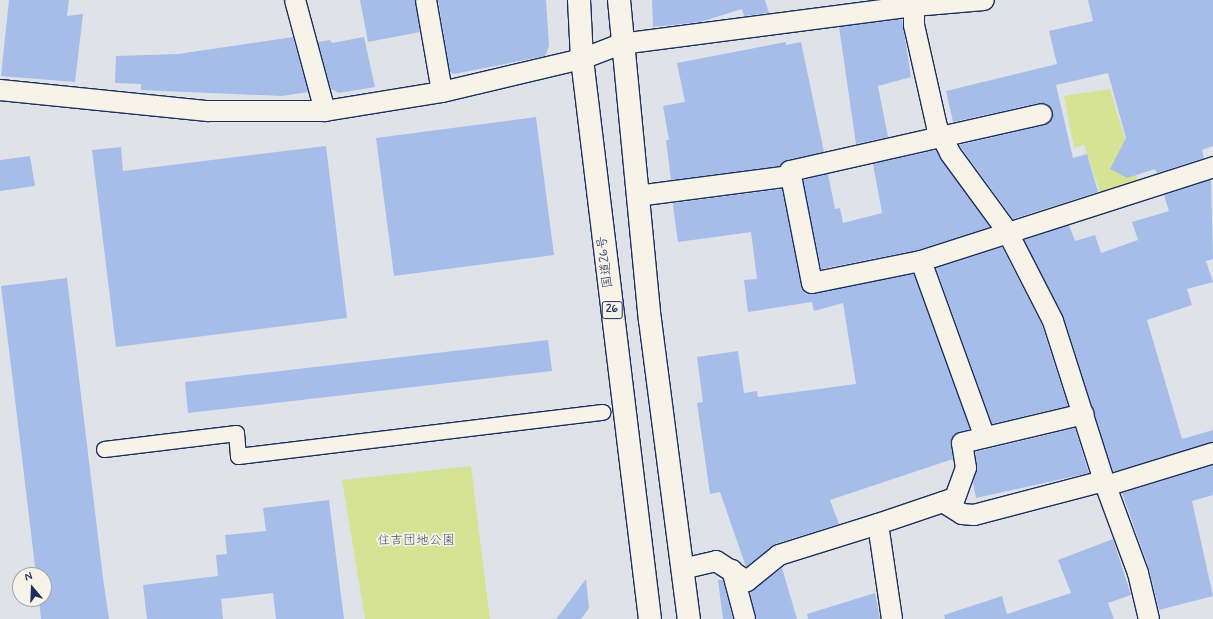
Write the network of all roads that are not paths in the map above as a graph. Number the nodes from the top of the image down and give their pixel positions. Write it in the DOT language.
graph roads {
  1 [pos="294,0"];
  2 [pos="426,0"];
  3 [pos="579,0"];
  4 [pos="619,0"];
  5 [pos="984,0"];
  6 [pos="914,6"];
  7 [pos="621,44"];
  8 [pos="582,60"];
  9 [pos="0,90"];
  10 [pos="442,92"];
  11 [pos="325,111"];
  12 [pos="1042,114"];
  13 [pos="942,139"];
  14 [pos="1213,167"];
  15 [pos="791,176"];
  16 [pos="638,196"];
  17 [pos="1008,231"];
  18 [pos="921,261"];
  19 [pos="602,412"];
  20 [pos="1084,414"];
  21 [pos="984,435"];
  22 [pos="104,450"];
  23 [pos="1213,453"];
  24 [pos="1105,484"];
  25 [pos="943,502"];
  26 [pos="878,524"];
  27 [pos="682,568"];
  28 [pos="732,570"];
  29 [pos="650,619"];
  30 [pos="689,619"];
  31 [pos="745,619"];
  32 [pos="892,619"];
  33 [pos="1150,619"];
  1 -- 11 [label="street"];
  2 -- 10 [label="street"];
  3 -- 8 [label="highway, 国道26号 / 26"];
  4 -- 7 [label="highway"];
  5 -- 6 [label="street"];
  6 -- 7 [label="street"];
  6 -- 13 [label="street"];
  7 -- 8 [label="street"];
  7 -- 16 [label="highway"];
  8 -- 10 [label="street"];
  8 -- 29 [label="highway, 国道26号 / 26"];
  9 -- 11 [label="street"];
  10 -- 11 [label="street"];
  12 -- 13 [label="street"];
  13 -- 15 [label="street"];
  13 -- 17 [label="street"];
  14 -- 17 [label="street"];
  15 -- 16 [label="street"];
  15 -- 18 [label="street"];
  16 -- 27 [label="highway"];
  17 -- 18 [label="street"];
  17 -- 20 [label="street"];
  18 -- 21 [label="street"];
  19 -- 22 [label="street"];
  20 -- 21 [label="street"];
  20 -- 24 [label="street"];
  21 -- 25 [label="street"];
  23 -- 24 [label="street"];
  24 -- 25 [label="street"];
  24 -- 33 [label="street"];
  25 -- 26 [label="street"];
  26 -- 28 [label="street"];
  26 -- 32 [label="street"];
  27 -- 28 [label="street"];
  27 -- 30 [label="highway"];
  28 -- 31 [label="street"];
}
